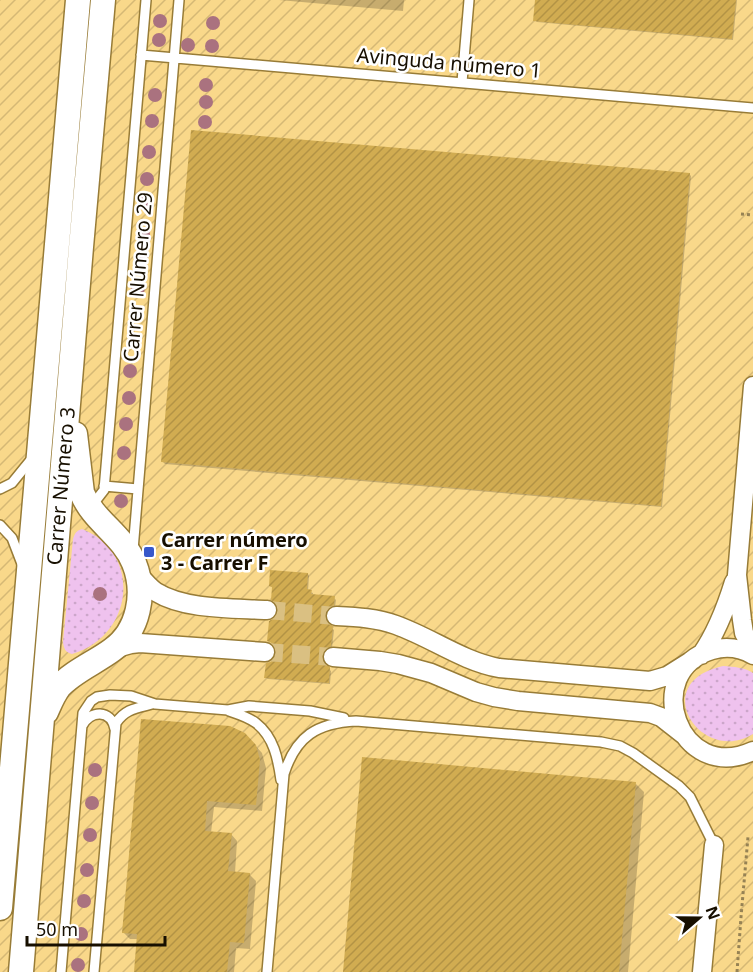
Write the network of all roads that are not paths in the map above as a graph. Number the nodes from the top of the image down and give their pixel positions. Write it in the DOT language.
graph roads {
  1 [pos="78,0"];
  2 [pos="103,0"];
  3 [pos="146,0"];
  4 [pos="179,0"];
  5 [pos="469,0"];
  6 [pos="141,55"];
  7 [pos="174,58"];
  8 [pos="462,82"];
  9 [pos="753,108"];
  10 [pos="753,386"];
  11 [pos="68,396"];
  12 [pos="750,449"];
  13 [pos="39,450"];
  14 [pos="0,489"];
  15 [pos="138,489"];
  16 [pos="93,490"];
  17 [pos="0,525"];
  18 [pos="136,567"];
  19 [pos="737,575"];
  20 [pos="28,578"];
  21 [pos="267,610"];
  22 [pos="336,616"];
  23 [pos="113,649"];
  24 [pos="753,649"];
  25 [pos="265,652"];
  26 [pos="753,655"];
  27 [pos="333,657"];
  28 [pos="698,657"];
  29 [pos="155,704"];
  30 [pos="228,710"];
  31 [pos="356,721"];
  32 [pos="42,722"];
  33 [pos="81,727"];
  34 [pos="115,731"];
  35 [pos="684,735"];
  36 [pos="753,751"];
  37 [pos="282,789"];
  38 [pos="714,845"];
  39 [pos="0,908"];
  40 [pos="21,972"];
  41 [pos="61,972"];
  42 [pos="94,972"];
  43 [pos="267,972"];
  44 [pos="702,972"];
  1 -- 13 [label="main road, Carrer Número 3"];
  2 -- 11 [label="main road, Carrer Número 3"];
  3 -- 6 [label="lane, Carrer Número 29"];
  4 -- 7 [label="lane, Carrer Número 29"];
  5 -- 8 [label="lane"];
  6 -- 7 [label="lane, Avinguda número 1"];
  6 -- 16 [label="lane, Carrer Número 29"];
  7 -- 8 [label="lane, Avinguda número 1"];
  7 -- 15 [label="lane, Carrer Número 29"];
  8 -- 9 [label="lane, Avinguda número 1"];
  10 -- 12 [label="street"];
  11 -- 16 [label="main road"];
  11 -- 32 [label="main road, Carrer Número 3"];
  12 -- 19 [label="street"];
  13 -- 14 [label="lane"];
  13 -- 20 [label="main road, Carrer Número 3"];
  15 -- 16 [label="lane"];
  15 -- 18 [label="lane, Carrer Número 29"];
  16 -- 18 [label="main road"];
  17 -- 20 [label="lane"];
  18 -- 21 [label="street"];
  18 -- 23 [label="main road"];
  19 -- 24 [label="street"];
  19 -- 28 [label="street"];
  20 -- 39 [label="main road, Carrer Número 3"];
  22 -- 28 [label="street"];
  23 -- 25 [label="street"];
  23 -- 32 [label="main road"];
  26 -- 28 [label="street"];
  27 -- 35 [label="street"];
  28 -- 35 [label="street"];
  29 -- 30 [label="lane"];
  29 -- 33 [label="lane"];
  29 -- 34 [label="lane"];
  30 -- 31 [label="lane"];
  30 -- 37 [label="lane"];
  31 -- 37 [label="lane"];
  31 -- 38 [label="lane"];
  32 -- 40 [label="main road, Carrer Número 3"];
  33 -- 34 [label="lane"];
  33 -- 41 [label="lane"];
  34 -- 42 [label="lane"];
  35 -- 36 [label="street"];
  37 -- 43 [label="lane"];
  38 -- 44 [label="street"];
}
